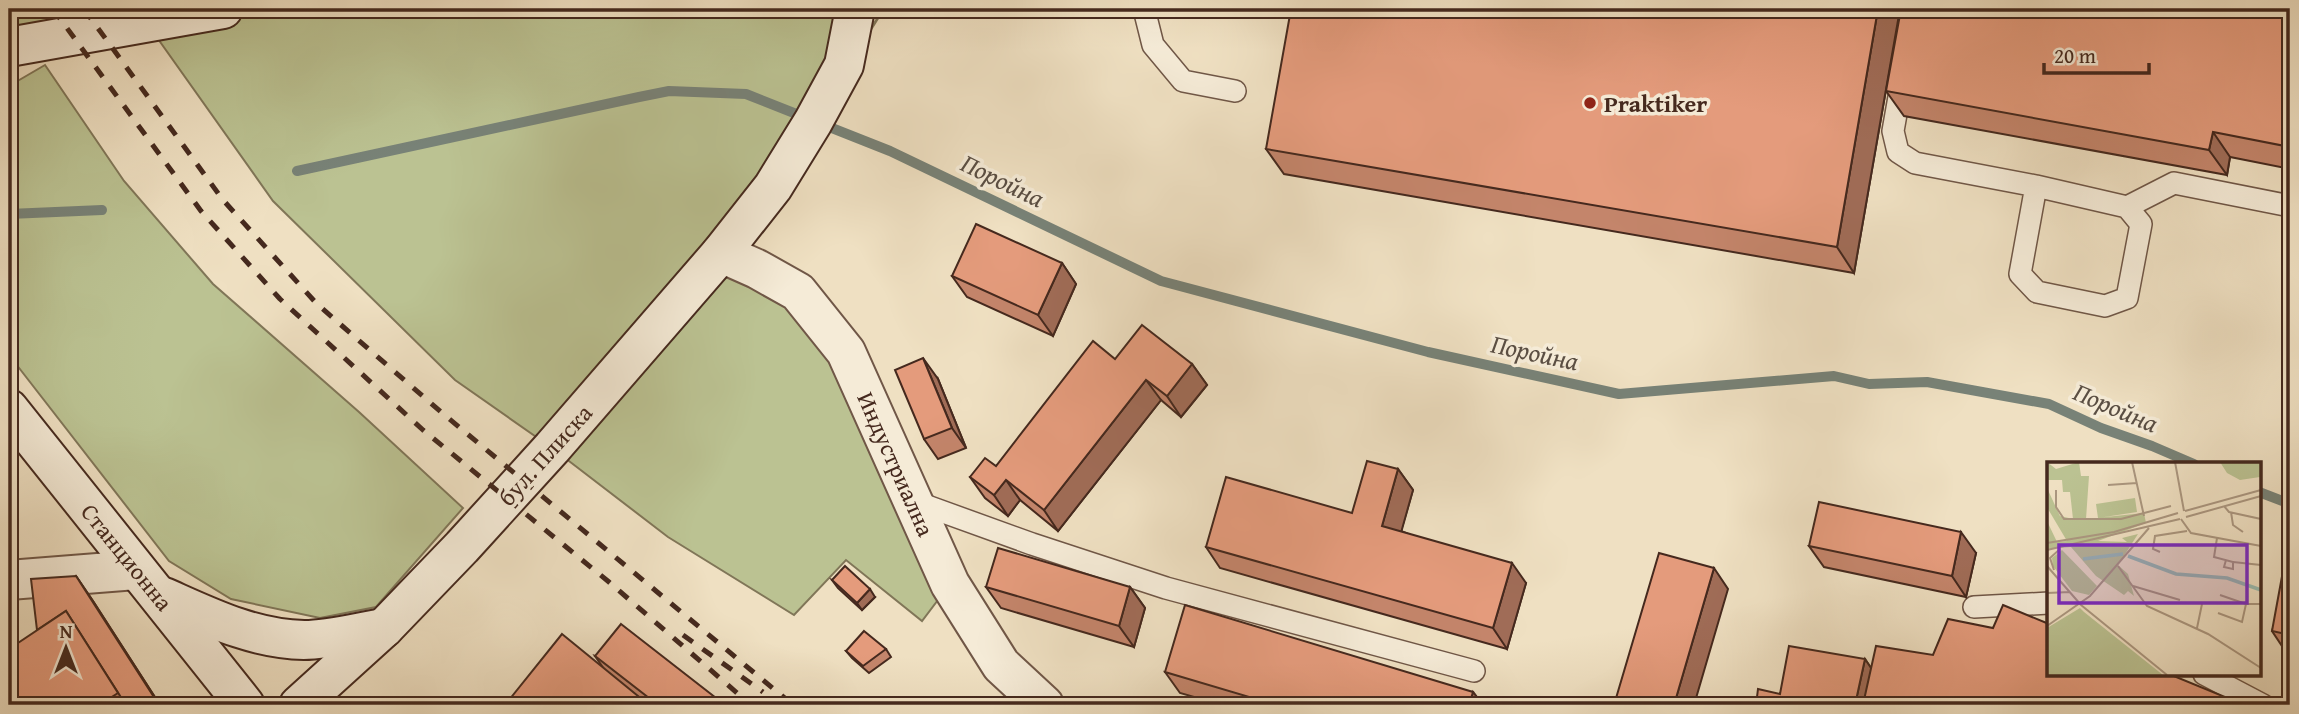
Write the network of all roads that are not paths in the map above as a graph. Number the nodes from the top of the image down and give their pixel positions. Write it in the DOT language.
graph roads {
  1 [pos="223,9"];
  2 [pos="855,9"];
  3 [pos="884,9"];
  4 [pos="1144,9"];
  5 [pos="14,49"];
  6 [pos="1905,63"];
  7 [pos="844,65"];
  8 [pos="1235,91"];
  9 [pos="2036,186"];
  10 [pos="2290,206"];
  11 [pos="2127,207"];
  12 [pos="721,253"];
  13 [pos="9,409"];
  14 [pos="913,501"];
  15 [pos="9,580"];
  16 [pos="147,582"];
  17 [pos="2047,603"];
  18 [pos="1973,607"];
  19 [pos="384,628"];
  20 [pos="1474,671"];
  21 [pos="2208,676"];
  22 [pos="245,705"];
  23 [pos="299,705"];
  24 [pos="345,705"];
  25 [pos="1044,705"];
  26 [pos="2263,705"];
  1 -- 5 [label="main road"];
  2 -- 7 [label="main road"];
  3 -- 7 [label="main road"];
  4 -- 8 [label="lane"];
  6 -- 9 [label="lane"];
  7 -- 12 [label="main road, бул. Плиска"];
  9 -- 11 [label="lane"];
  9 -- 11 [label="lane"];
  10 -- 11 [label="lane"];
  12 -- 14 [label="main road, Индустриална"];
  12 -- 19 [label="main road, бул. Плиска"];
  13 -- 16 [label="main road, Станционна"];
  14 -- 20 [label="lane"];
  14 -- 25 [label="main road, Индустриална"];
  15 -- 16 [label="main road"];
  16 -- 19 [label="main road"];
  16 -- 22 [label="main road, Станционна"];
  17 -- 18 [label="lane"];
  19 -- 23 [label="main road, бул. Плиска"];
  19 -- 24 [label="main road"];
  21 -- 26 [label="lane"];
}
